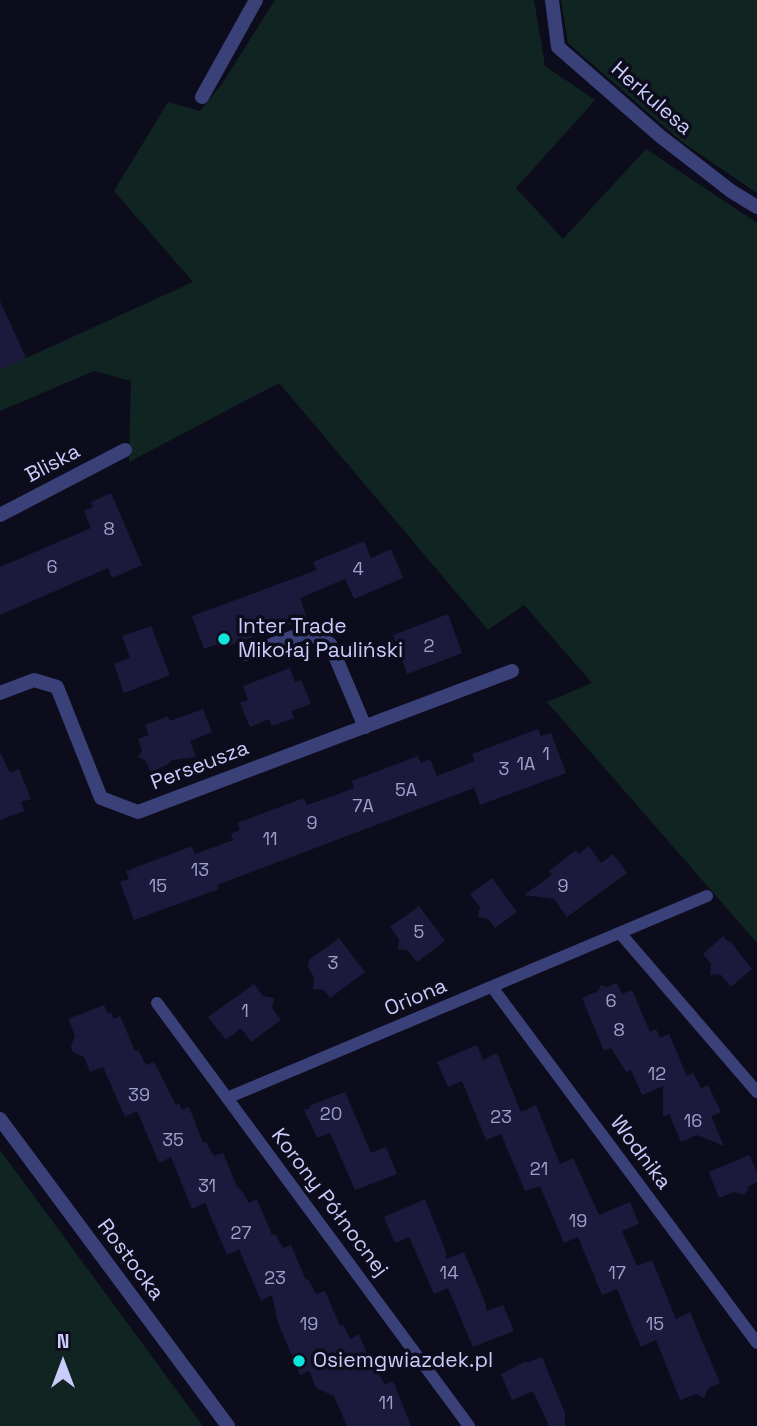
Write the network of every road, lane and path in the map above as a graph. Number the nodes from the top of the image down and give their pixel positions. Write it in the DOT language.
graph roads {
  1 [pos="256,0"];
  2 [pos="552,0"];
  3 [pos="202,97"];
  4 [pos="757,207"];
  5 [pos="125,450"];
  6 [pos="0,515"];
  7 [pos="246,654"];
  8 [pos="512,671"];
  9 [pos="0,693"];
  10 [pos="365,727"];
  11 [pos="707,896"];
  12 [pos="620,933"];
  13 [pos="492,987"];
  14 [pos="157,1003"];
  15 [pos="757,1092"];
  16 [pos="227,1098"];
  17 [pos="0,1119"];
  18 [pos="757,1343"];
  19 [pos="228,1426"];
  20 [pos="469,1426"];
  1 -- 3 [label="street"];
  2 -- 4 [label="street, Herkulesa"];
  5 -- 6 [label="street, Bliska"];
  7 -- 10 [label="street"];
  8 -- 10 [label="street, Perseusza"];
  9 -- 10 [label="street, Perseusza"];
  11 -- 12 [label="lane, Oriona"];
  12 -- 13 [label="lane, Oriona"];
  12 -- 15 [label="lane"];
  13 -- 16 [label="lane, Oriona"];
  13 -- 18 [label="lane, Wodnika"];
  14 -- 16 [label="lane, Korony Północnej"];
  16 -- 20 [label="lane, Korony Północnej"];
  17 -- 19 [label="street, Rostocka"];
}
